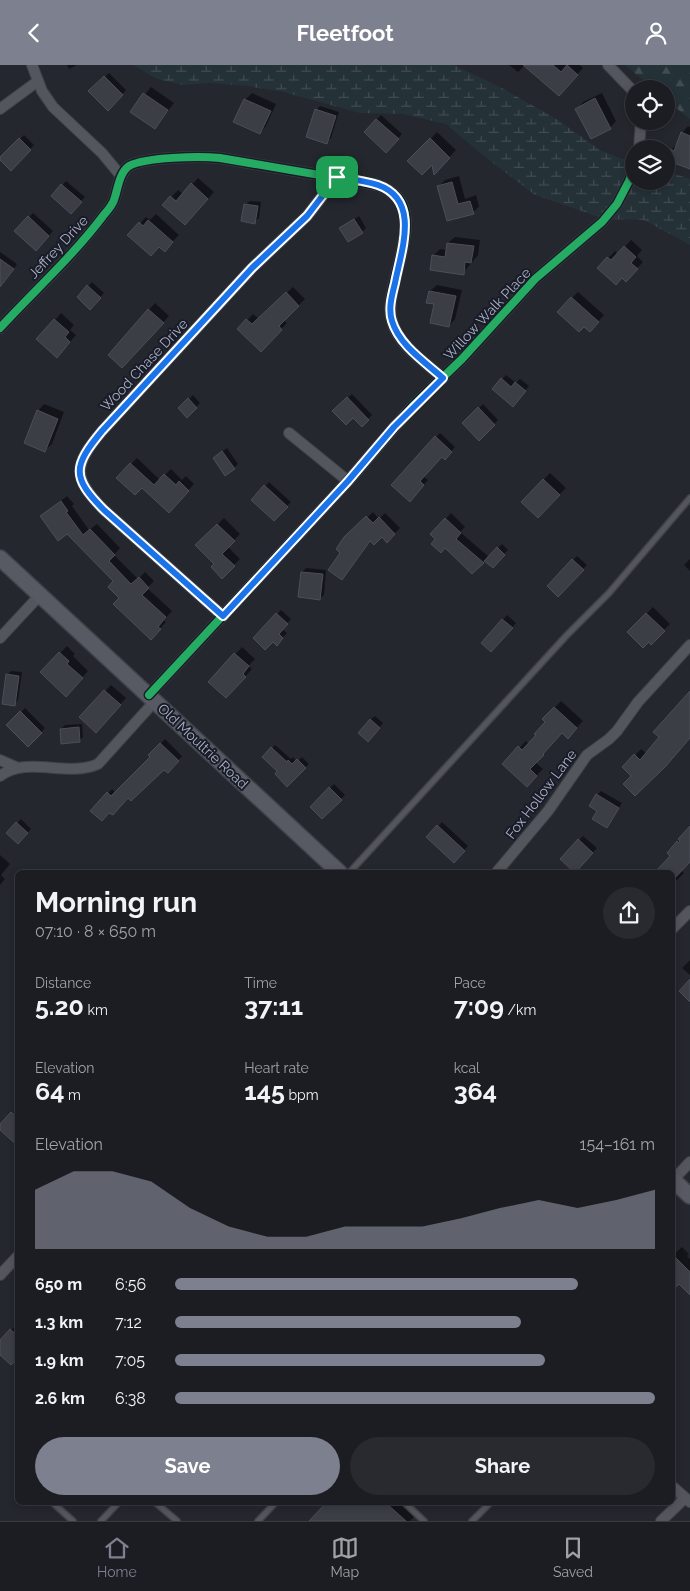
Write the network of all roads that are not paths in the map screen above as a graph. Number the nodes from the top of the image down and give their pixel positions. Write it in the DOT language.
graph roads {
  1 [pos="32,65"];
  2 [pos="608,65"];
  3 [pos="38,81"];
  4 [pos="625,83"];
  5 [pos="0,109"];
  6 [pos="121,175"];
  7 [pos="337,177"];
  8 [pos="625,189"];
  9 [pos="0,328"];
  10 [pos="443,378"];
  11 [pos="289,433"];
  12 [pos="348,481"];
  13 [pos="690,498"];
  14 [pos="0,558"];
  15 [pos="40,595"];
  16 [pos="223,616"];
  17 [pos="0,638"];
  18 [pos="690,645"];
  19 [pos="152,698"];
  20 [pos="0,759"];
  21 [pos="16,767"];
  22 [pos="0,776"];
  23 [pos="337,870"];
  24 [pos="353,870"];
  25 [pos="499,870"];
  26 [pos="690,911"];
  27 [pos="675,926"];
  28 [pos="690,1162"];
  29 [pos="675,1178"];
  30 [pos="675,1182"];
  31 [pos="690,1195"];
  32 [pos="15,1259"];
  33 [pos="0,1275"];
  34 [pos="675,1489"];
  35 [pos="688,1500"];
  36 [pos="55,1505"];
  37 [pos="116,1505"];
  38 [pos="158,1505"];
  39 [pos="274,1505"];
  40 [pos="407,1505"];
  41 [pos="488,1505"];
  42 [pos="73,1521"];
  43 [pos="101,1521"];
  44 [pos="177,1521"];
  45 [pos="258,1521"];
  46 [pos="424,1521"];
  47 [pos="472,1521"];
  48 [pos="662,1521"];
  1 -- 3 [label="street"];
  2 -- 4 [label="street"];
  3 -- 5 [label="street"];
  3 -- 6 [label="street"];
  6 -- 7 [label="street"];
  6 -- 9 [label="street, Jeffrey Drive"];
  7 -- 10 [label="street"];
  7 -- 16 [label="street, Wood Chase Drive"];
  8 -- 10 [label="street, Willow Walk Place"];
  10 -- 12 [label="street, Willow Walk Place"];
  11 -- 12 [label="street"];
  12 -- 16 [label="street, Willow Walk Place"];
  13 -- 24 [label="lane"];
  14 -- 15 [label="main road, Old Moultrie Road"];
  15 -- 17 [label="street"];
  15 -- 19 [label="main road, Old Moultrie Road"];
  16 -- 19 [label="street, Willow Walk Place"];
  18 -- 25 [label="street, Fox Hollow Lane"];
  19 -- 21 [label="street, Willow Walk Place"];
  19 -- 23 [label="main road, Old Moultrie Road"];
  20 -- 21 [label="street"];
  21 -- 22 [label="street"];
  26 -- 27 [label="street"];
  28 -- 29 [label="street"];
  30 -- 31 [label="main road"];
  32 -- 33 [label="street"];
  34 -- 35 [label="street"];
  35 -- 48 [label="street"];
  36 -- 42 [label="lane"];
  37 -- 43 [label="lane"];
  38 -- 44 [label="lane"];
  39 -- 45 [label="lane"];
  40 -- 46 [label="lane"];
  41 -- 47 [label="lane"];
}
